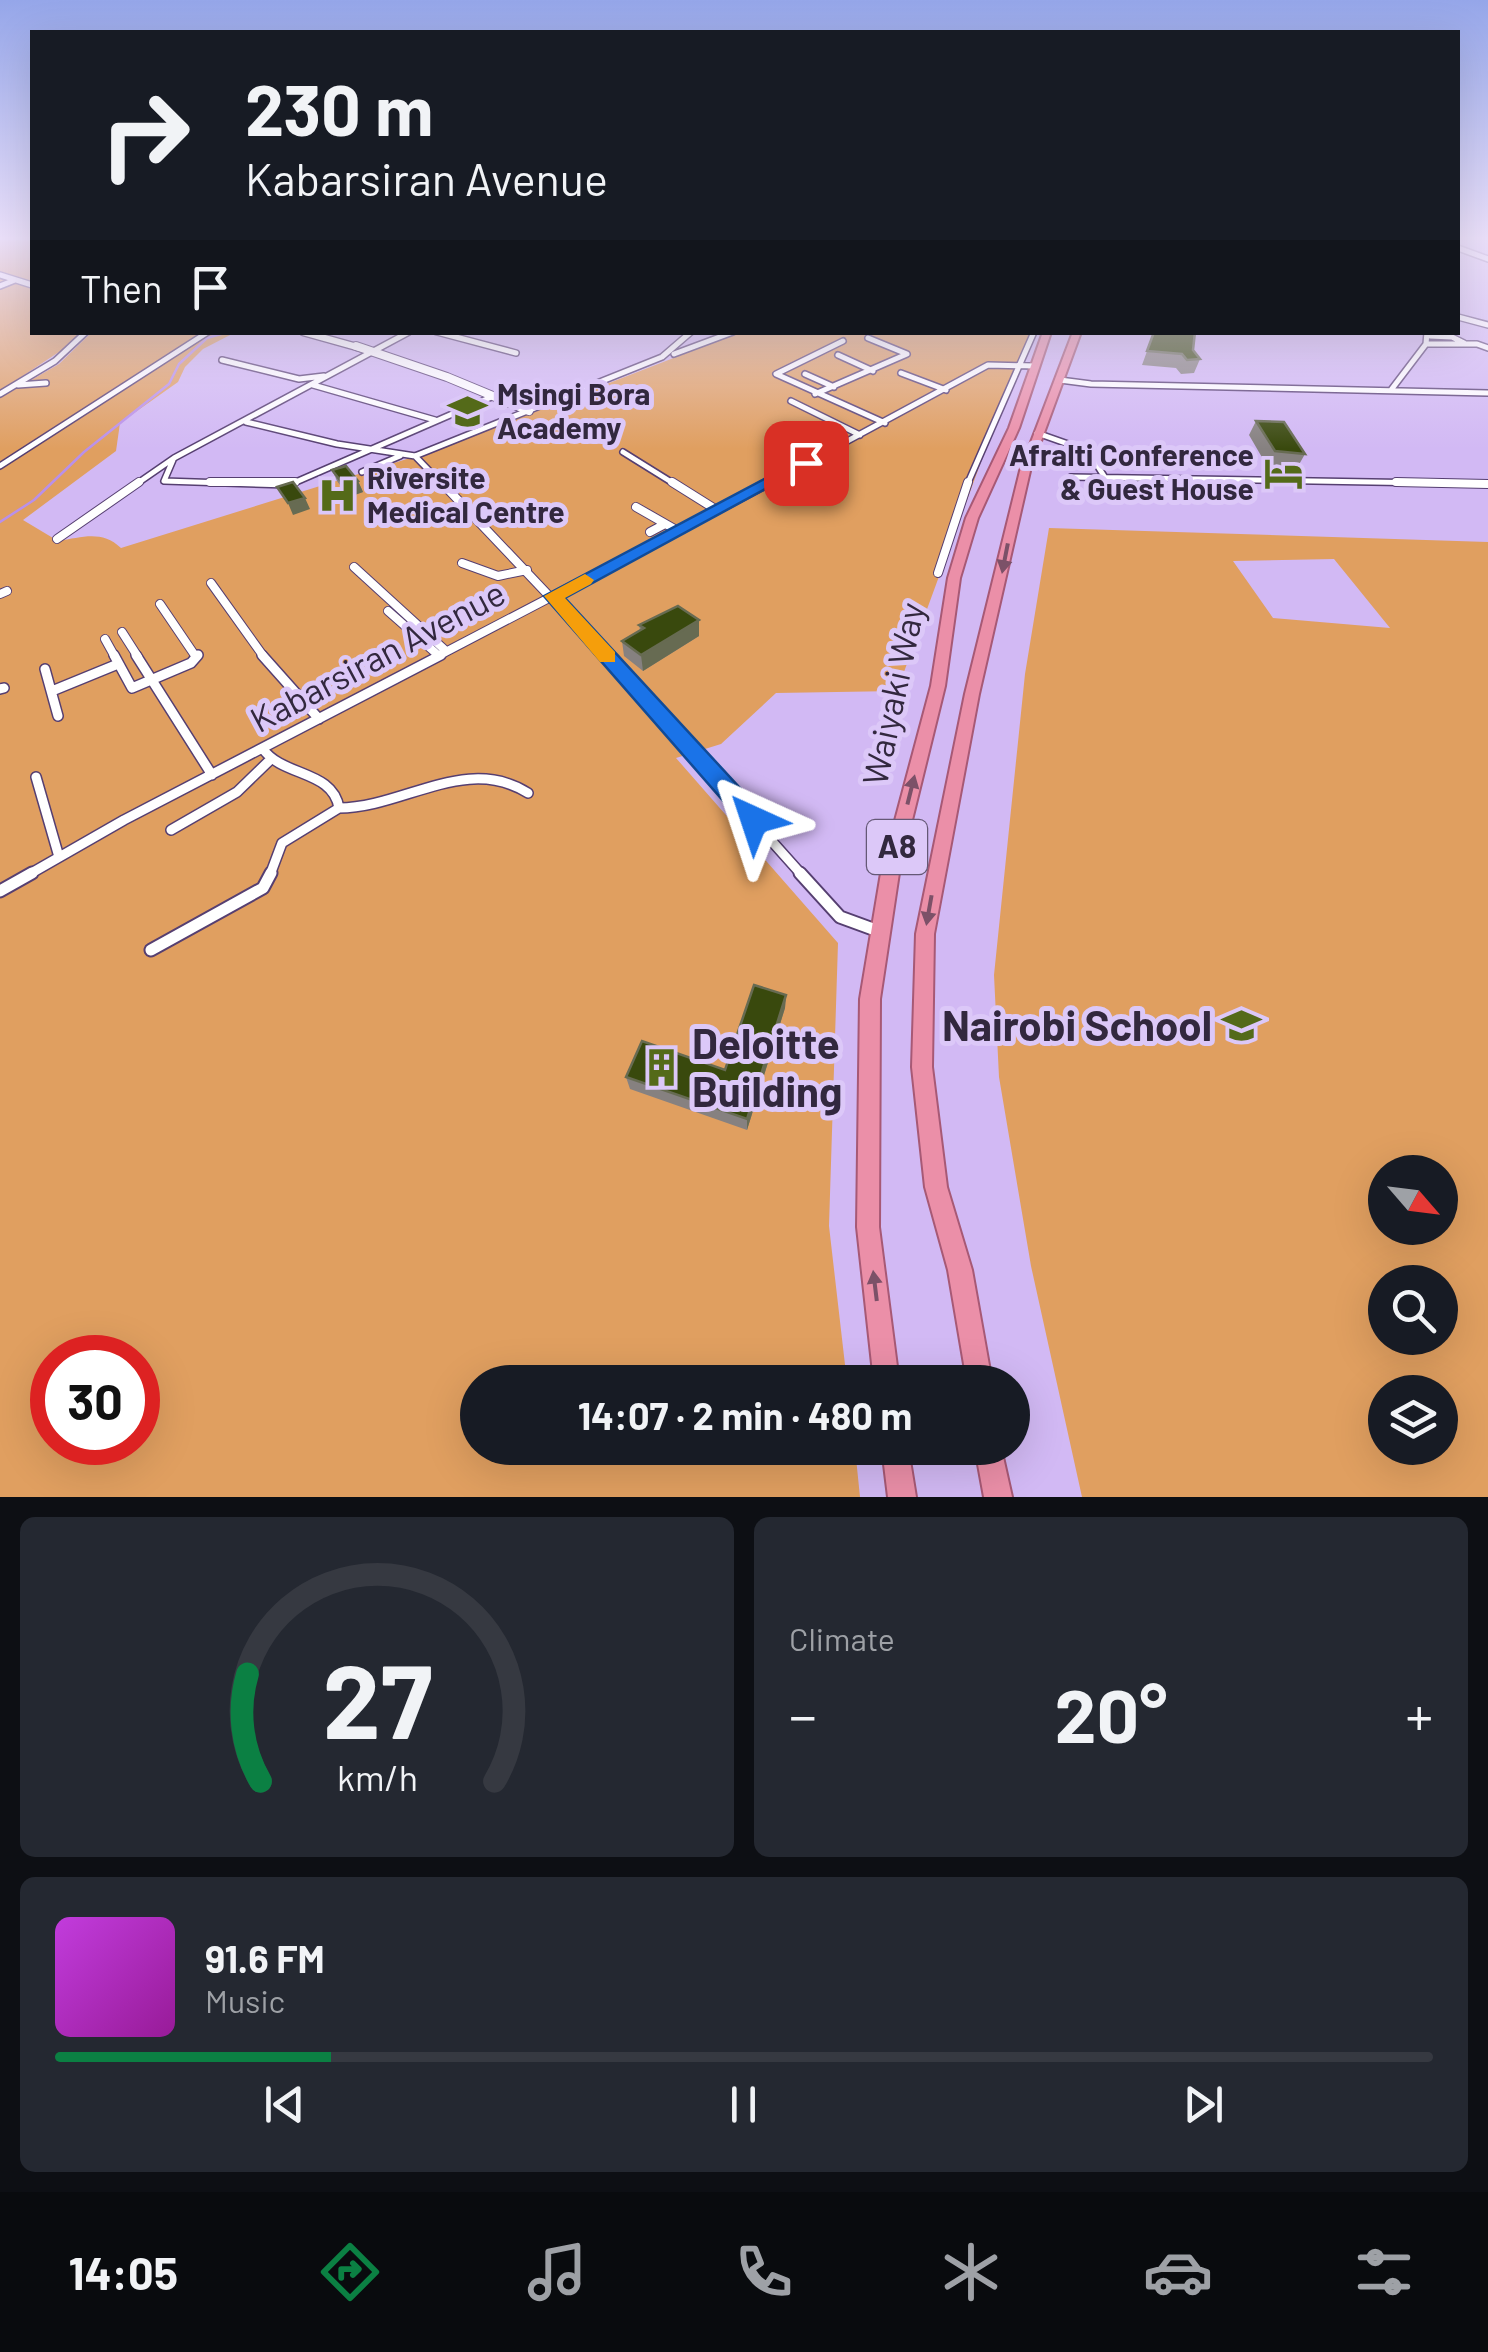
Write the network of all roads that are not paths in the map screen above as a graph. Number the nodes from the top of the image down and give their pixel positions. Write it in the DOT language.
graph roads {
  1 [pos="1460,318"];
  2 [pos="1488,325"];
  3 [pos="83,335"];
  4 [pos="203,335"];
  5 [pos="313,335"];
  6 [pos="404,335"];
  7 [pos="448,335"];
  8 [pos="688,335"];
  9 [pos="724,335"];
  10 [pos="1034,335"];
  11 [pos="1047,335"];
  12 [pos="1075,335"];
  13 [pos="1428,335"];
  14 [pos="1435,335"];
  15 [pos="868,338"];
  16 [pos="843,340"];
  17 [pos="1426,344"];
  18 [pos="1466,344"];
  19 [pos="1488,348"];
  20 [pos="372,352"];
  21 [pos="516,353"];
  22 [pos="838,355"];
  23 [pos="662,357"];
  24 [pos="222,360"];
  25 [pos="874,371"];
  26 [pos="900,373"];
  27 [pos="805,374"];
  28 [pos="327,376"];
  29 [pos="1041,378"];
  30 [pos="46,383"];
  31 [pos="313,385"];
  32 [pos="16,386"];
  33 [pos="834,387"];
  34 [pos="946,390"];
  35 [pos="1391,390"];
  36 [pos="1488,392"];
  37 [pos="0,394"];
  38 [pos="816,394"];
  39 [pos="496,395"];
  40 [pos="791,401"];
  41 [pos="529,411"];
  42 [pos="436,420"];
  43 [pos="246,422"];
  44 [pos="885,424"];
  45 [pos="418,430"];
  46 [pos="1012,432"];
  47 [pos="860,435"];
  48 [pos="1037,435"];
  49 [pos="438,446"];
  50 [pos="371,449"];
  51 [pos="623,452"];
  52 [pos="400,456"];
  53 [pos="415,456"];
  54 [pos="174,458"];
  55 [pos="0,466"];
  56 [pos="362,472"];
  57 [pos="1071,476"];
  58 [pos="1104,476"];
  59 [pos="1488,484"];
  60 [pos="636,507"];
  61 [pos="715,509"];
  62 [pos="666,524"];
  63 [pos="678,530"];
  64 [pos="650,532"];
  65 [pos="58,539"];
  66 [pos="462,563"];
  67 [pos="354,567"];
  68 [pos="527,570"];
  69 [pos="938,573"];
  70 [pos="210,582"];
  71 [pos="553,596"];
  72 [pos="160,604"];
  73 [pos="388,612"];
  74 [pos="122,632"];
  75 [pos="105,639"];
  76 [pos="442,653"];
  77 [pos="118,664"];
  78 [pos="45,669"];
  79 [pos="151,682"];
  80 [pos="52,691"];
  81 [pos="58,716"];
  82 [pos="319,720"];
  83 [pos="263,749"];
  84 [pos="270,760"];
  85 [pos="212,776"];
  86 [pos="36,777"];
  87 [pos="528,793"];
  88 [pos="339,808"];
  89 [pos="171,830"];
  90 [pos="59,856"];
  91 [pos="0,891"];
  92 [pos="880,932"];
  93 [pos="151,950"];
  94 [pos="884,1365"];
  95 [pos="976,1365"];
  96 [pos="897,1465"];
  97 [pos="991,1465"];
  98 [pos="902,1497"];
  99 [pos="998,1497"];
  1 -- 2 [label="street"];
  3 -- 32 [label="street"];
  4 -- 55 [label="street"];
  5 -- 20 [label="street"];
  6 -- 20 [label="street"];
  7 -- 21 [label="street"];
  8 -- 23 [label="street"];
  9 -- 23 [label="street"];
  10 -- 29 [label="street"];
  11 -- 29 [label="highway, Waiyaki Way / A8"];
  12 -- 29 [label="highway, Waiyaki Way / A8"];
  13 -- 17 [label="street"];
  14 -- 18 [label="street"];
  15 -- 25 [label="street"];
  16 -- 38 [label="street"];
  17 -- 18 [label="street"];
  17 -- 35 [label="street"];
  18 -- 19 [label="street"];
  20 -- 28 [label="street"];
  20 -- 39 [label="street"];
  22 -- 25 [label="street"];
  23 -- 41 [label="street"];
  24 -- 28 [label="street"];
  25 -- 33 [label="street"];
  26 -- 34 [label="street"];
  27 -- 33 [label="street"];
  28 -- 31 [label="street"];
  29 -- 34 [label="street, Kabarsiran Avenue"];
  29 -- 35 [label="street, Kabarsiran Avenue"];
  29 -- 46 [label="highway, Waiyaki Way / A8"];
  29 -- 48 [label="highway, Waiyaki Way / A8"];
  29 -- 69 [label="street"];
  30 -- 32 [label="street"];
  31 -- 42 [label="street"];
  31 -- 43 [label="street"];
  32 -- 37 [label="street"];
  33 -- 38 [label="street"];
  34 -- 44 [label="street, Kabarsiran Avenue"];
  35 -- 36 [label="street"];
  38 -- 44 [label="street"];
  39 -- 41 [label="street"];
  39 -- 42 [label="street"];
  40 -- 47 [label="street"];
  41 -- 49 [label="street"];
  42 -- 45 [label="street"];
  43 -- 50 [label="street"];
  43 -- 54 [label="street"];
  44 -- 47 [label="street, Kabarsiran Avenue"];
  45 -- 49 [label="street"];
  45 -- 50 [label="street"];
  46 -- 48 [label="highway"];
  92 -- 46 [label="highway, Waiyaki Way / A8, one-way"];
  47 -- 61 [label="street, Kabarsiran Avenue"];
  48 -- 58 [label="street"];
  48 -- 95 [label="highway, Waiyaki Way / A8, one-way"];
  49 -- 53 [label="street"];
  50 -- 52 [label="street"];
  50 -- 54 [label="street"];
  51 -- 61 [label="street"];
  52 -- 53 [label="street"];
  52 -- 56 [label="street"];
  53 -- 68 [label="street"];
  54 -- 65 [label="street"];
  57 -- 58 [label="street"];
  58 -- 59 [label="street"];
  60 -- 62 [label="street"];
  61 -- 63 [label="street, Kabarsiran Avenue"];
  62 -- 63 [label="street"];
  62 -- 64 [label="street"];
  63 -- 71 [label="street, Kabarsiran Avenue"];
  66 -- 68 [label="street"];
  67 -- 76 [label="street"];
  68 -- 71 [label="street"];
  70 -- 82 [label="street"];
  71 -- 76 [label="street, Kabarsiran Avenue"];
  71 -- 92 [label="street"];
  72 -- 79 [label="street"];
  73 -- 76 [label="street"];
  74 -- 79 [label="street"];
  75 -- 77 [label="street"];
  76 -- 82 [label="street, Kabarsiran Avenue"];
  77 -- 79 [label="street"];
  77 -- 80 [label="street"];
  78 -- 80 [label="street"];
  79 -- 85 [label="street"];
  80 -- 81 [label="street"];
  82 -- 83 [label="street, Kabarsiran Avenue"];
  83 -- 84 [label="street"];
  83 -- 85 [label="street, Kabarsiran Avenue"];
  84 -- 88 [label="street"];
  84 -- 89 [label="street"];
  85 -- 90 [label="street, Kabarsiran Avenue"];
  86 -- 90 [label="street"];
  87 -- 88 [label="street"];
  88 -- 93 [label="street"];
  90 -- 91 [label="street, Kabarsiran Avenue"];
  94 -- 92 [label="highway, Waiyaki Way / A8, one-way"];
  96 -- 98 [label="highway"];
  97 -- 99 [label="highway"];
}
